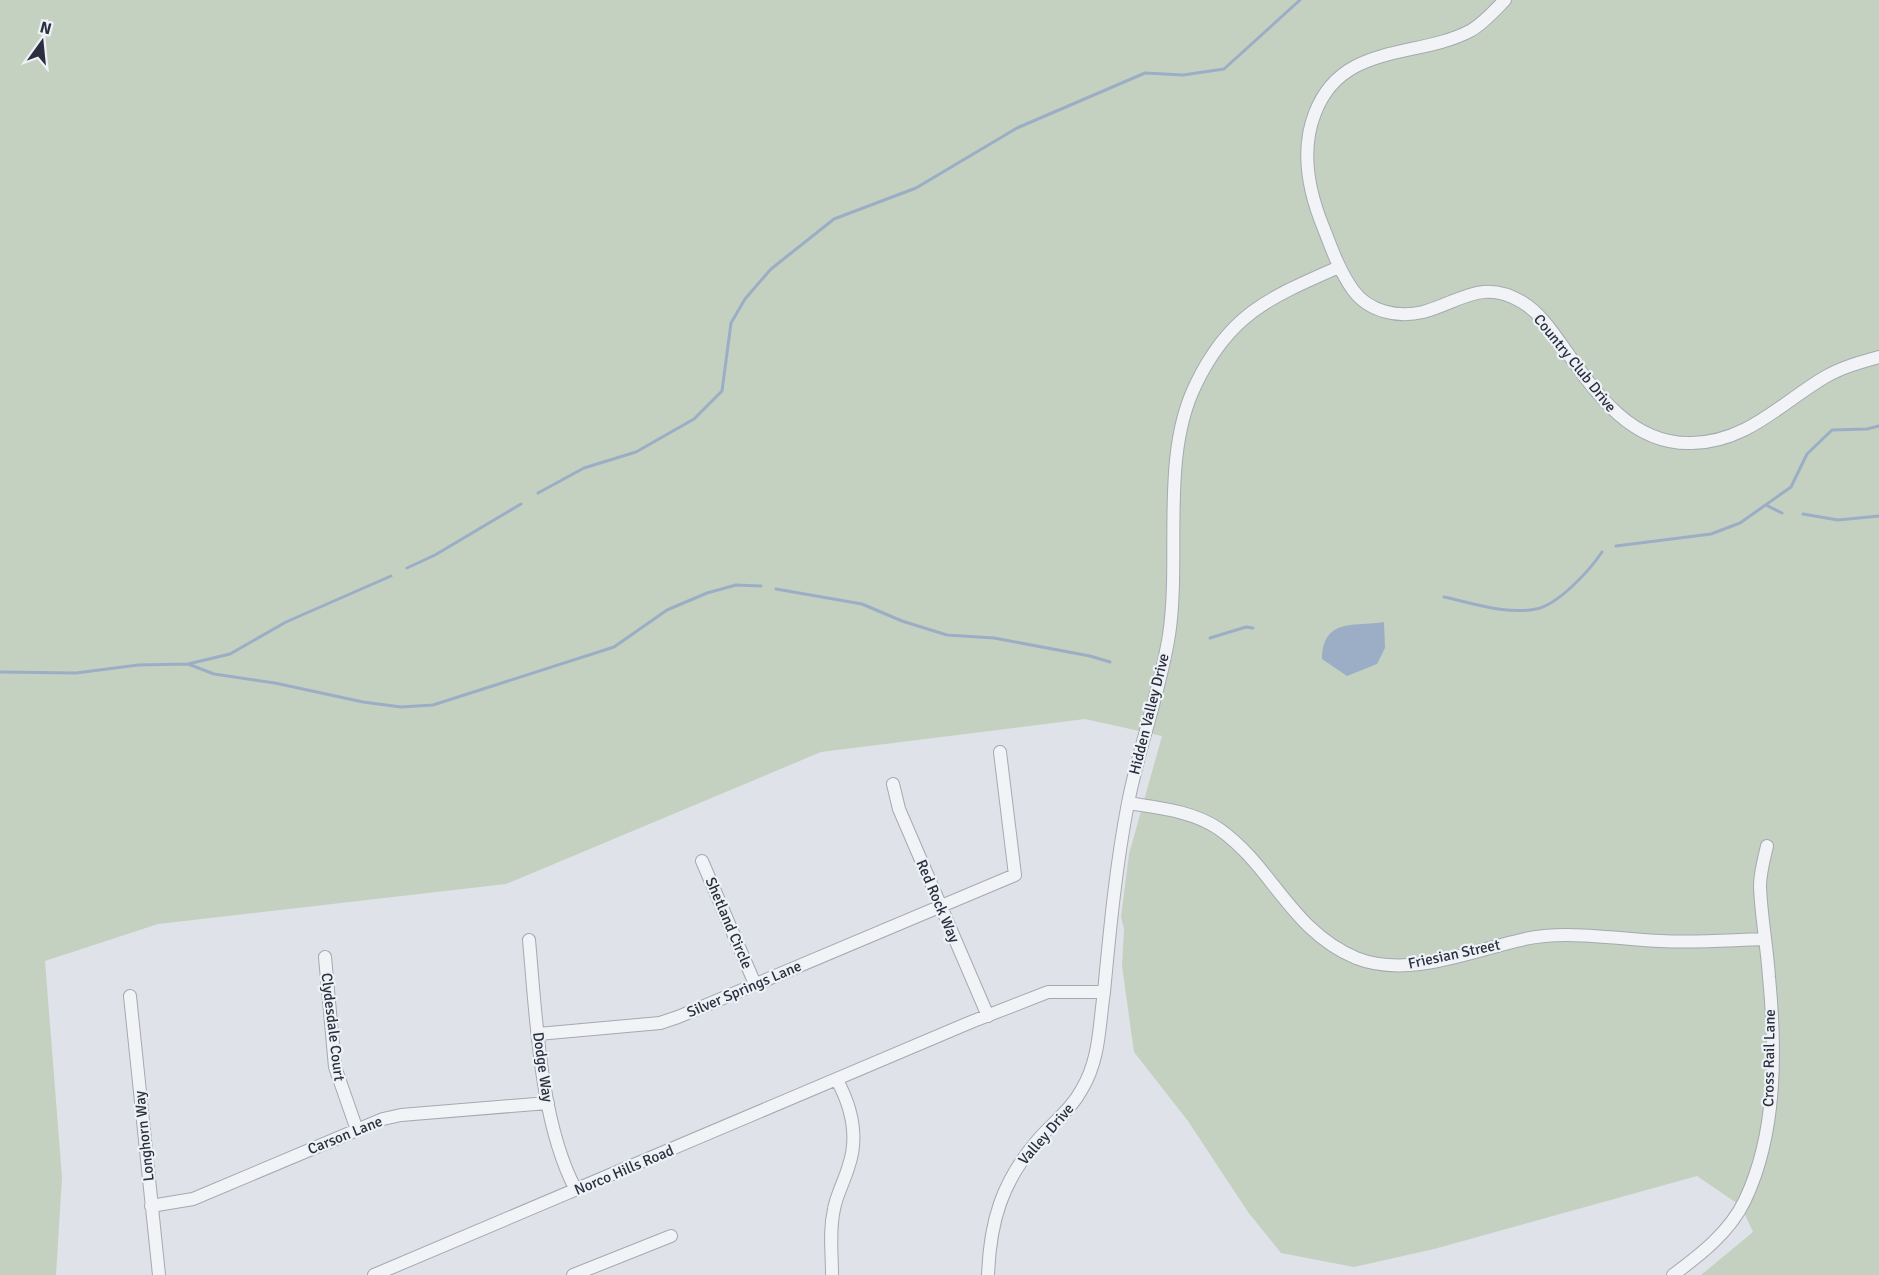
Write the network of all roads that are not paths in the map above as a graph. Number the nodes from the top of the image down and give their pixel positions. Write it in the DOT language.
graph roads {
  1 [pos="1505,0"];
  2 [pos="1339,267"];
  3 [pos="1879,357"];
  4 [pos="1000,752"];
  5 [pos="894,784"];
  6 [pos="1128,803"];
  7 [pos="1767,846"];
  8 [pos="702,861"];
  9 [pos="941,906"];
  10 [pos="1765,939"];
  11 [pos="529,940"];
  12 [pos="325,957"];
  13 [pos="755,984"];
  14 [pos="1104,992"];
  15 [pos="130,996"];
  16 [pos="988,1016"];
  17 [pos="538,1034"];
  18 [pos="837,1080"];
  19 [pos="548,1103"];
  20 [pos="357,1130"];
  21 [pos="576,1190"];
  22 [pos="151,1206"];
  23 [pos="671,1236"];
  24 [pos="832,1274"];
  25 [pos="159,1275"];
  26 [pos="374,1275"];
  27 [pos="573,1275"];
  28 [pos="988,1275"];
  29 [pos="1673,1275"];
  1 -- 2 [label="street, Country Club Drive"];
  2 -- 3 [label="street, Country Club Drive"];
  2 -- 6 [label="street, Hidden Valley Drive"];
  4 -- 9 [label="street, Silver Springs Lane"];
  5 -- 9 [label="street, Red Rock Way"];
  6 -- 10 [label="street, Friesian Street"];
  6 -- 14 [label="street, Hidden Valley Drive"];
  7 -- 10 [label="street, Cross Rail Lane"];
  8 -- 13 [label="street, Shetland Circle"];
  9 -- 13 [label="street, Silver Springs Lane"];
  9 -- 16 [label="street, Red Rock Way"];
  10 -- 29 [label="street, Cross Rail Lane"];
  11 -- 17 [label="street, Dodge Way"];
  12 -- 20 [label="street, Clydesdale Court"];
  13 -- 17 [label="street, Silver Springs Lane"];
  14 -- 16 [label="street"];
  14 -- 28 [label="street, Valley Drive"];
  15 -- 22 [label="street, Longhorn Way"];
  16 -- 18 [label="street, Norco Hills Road"];
  17 -- 19 [label="street, Dodge Way"];
  18 -- 21 [label="street, Norco Hills Road"];
  18 -- 24 [label="street"];
  19 -- 20 [label="street, Carson Lane"];
  19 -- 21 [label="street, Dodge Way"];
  20 -- 22 [label="street, Carson Lane"];
  21 -- 26 [label="street, Norco Hills Road"];
  22 -- 25 [label="street, Longhorn Way"];
  23 -- 27 [label="street"];
}
